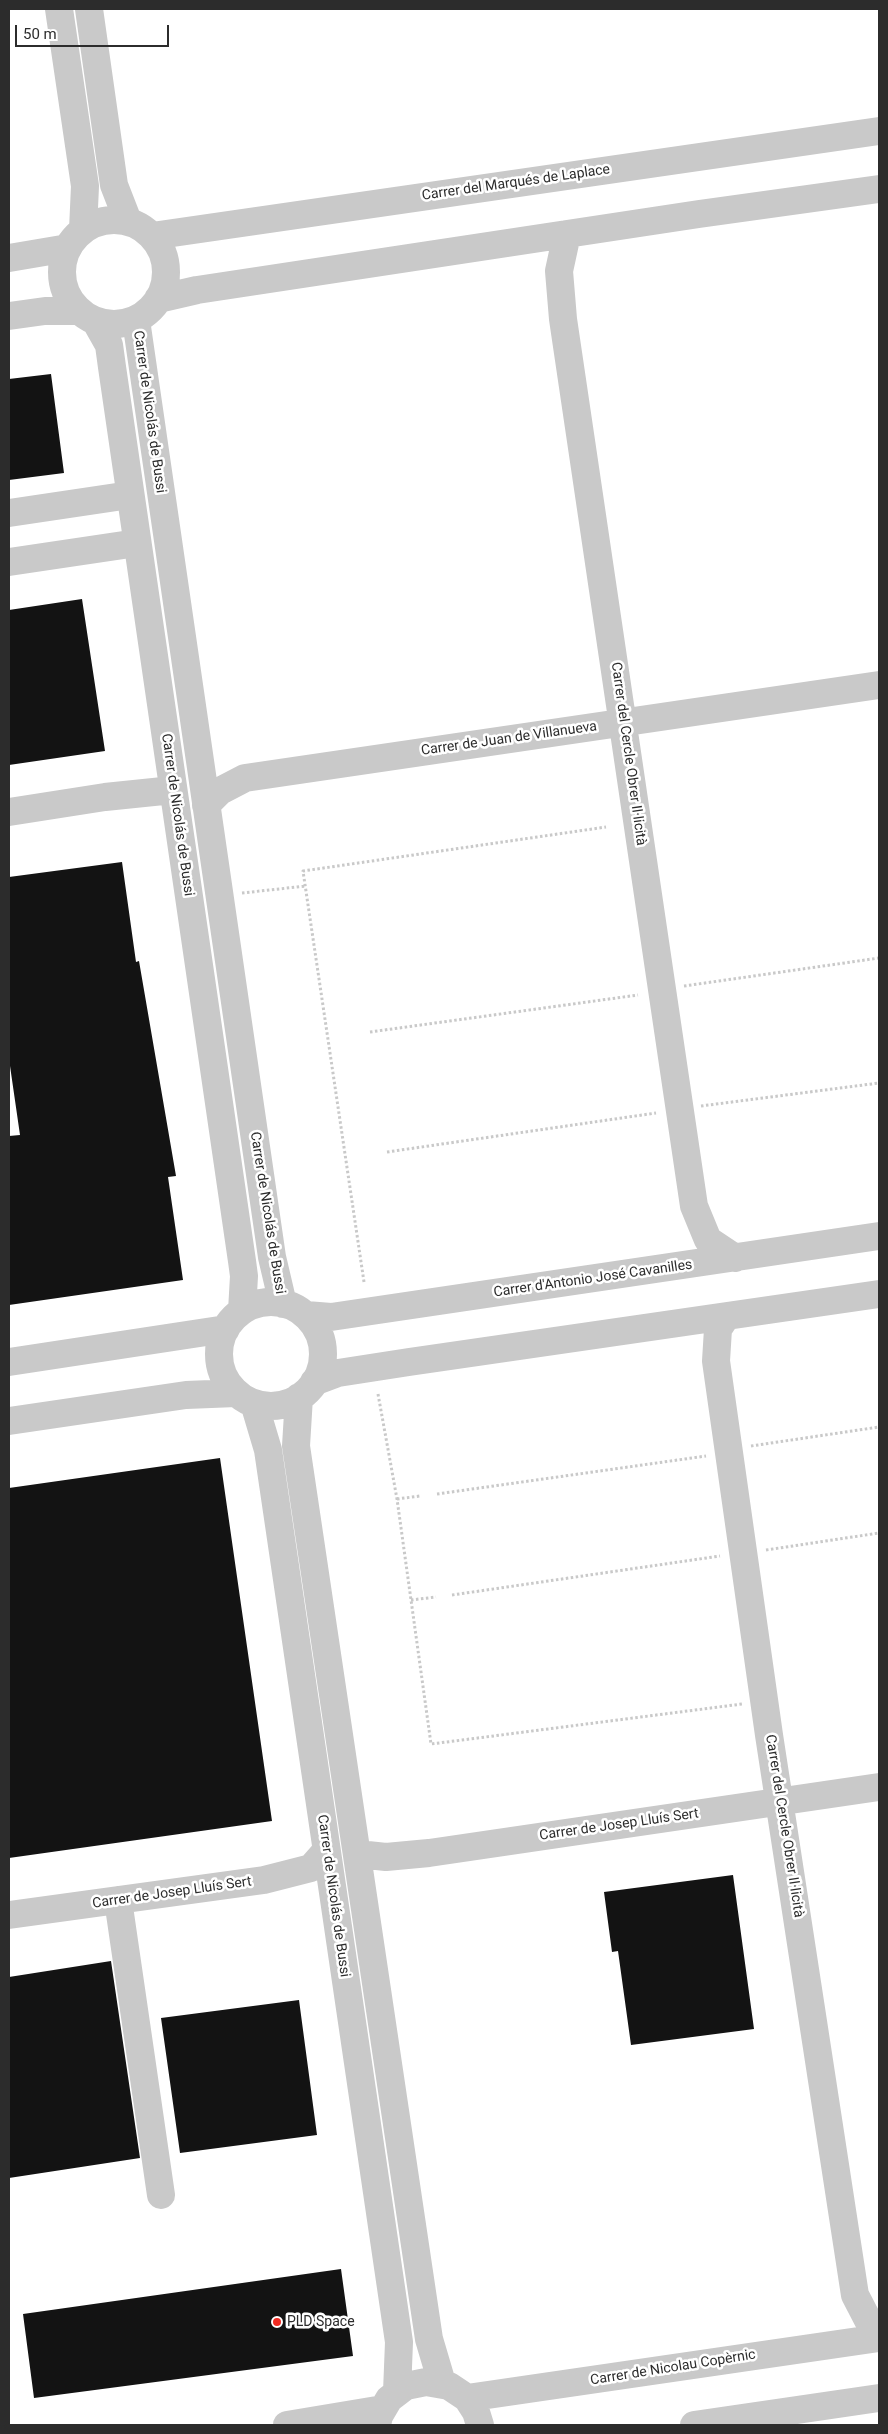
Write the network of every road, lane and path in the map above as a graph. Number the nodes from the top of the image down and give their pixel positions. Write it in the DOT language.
graph roads {
  1 [pos="59,9"];
  2 [pos="89,9"];
  3 [pos="879,131"];
  4 [pos="879,190"];
  5 [pos="128,221"];
  6 [pos="567,234"];
  7 [pos="152,236"];
  8 [pos="76,239"];
  9 [pos="9,258"];
  10 [pos="158,299"];
  11 [pos="9,316"];
  12 [pos="86,316"];
  13 [pos="136,320"];
  14 [pos="130,495"];
  15 [pos="9,513"];
  16 [pos="137,543"];
  17 [pos="9,562"];
  18 [pos="879,685"];
  19 [pos="623,723"];
  20 [pos="173,790"];
  21 [pos="206,805"];
  22 [pos="9,812"];
  23 [pos="606,827"];
  24 [pos="306,886"];
  25 [pos="240,893"];
  26 [pos="879,958"];
  27 [pos="680,987"];
  28 [pos="638,995"];
  29 [pos="370,1032"];
  30 [pos="879,1083"];
  31 [pos="699,1106"];
  32 [pos="656,1113"];
  33 [pos="387,1152"];
  34 [pos="879,1236"];
  35 [pos="735,1258"];
  36 [pos="364,1282"];
  37 [pos="879,1294"];
  38 [pos="294,1309"];
  39 [pos="726,1317"];
  40 [pos="234,1320"];
  41 [pos="9,1362"];
  42 [pos="306,1389"];
  43 [pos="378,1394"];
  44 [pos="245,1398"];
  45 [pos="9,1420"];
  46 [pos="879,1427"];
  47 [pos="749,1447"];
  48 [pos="706,1456"];
  49 [pos="437,1494"];
  50 [pos="420,1496"];
  51 [pos="397,1499"];
  52 [pos="879,1533"];
  53 [pos="764,1550"];
  54 [pos="721,1556"];
  55 [pos="452,1595"];
  56 [pos="436,1597"];
  57 [pos="411,1600"];
  58 [pos="743,1704"];
  59 [pos="879,1788"];
  60 [pos="780,1801"];
  61 [pos="326,1851"];
  62 [pos="358,1854"];
  63 [pos="118,1900"];
  64 [pos="9,1915"];
  65 [pos="161,2195"];
  66 [pos="879,2326"];
  67 [pos="879,2338"];
  68 [pos="442,2383"];
  69 [pos="467,2398"];
  70 [pos="879,2398"];
  71 [pos="386,2409"];
  72 [pos="287,2425"];
  73 [pos="480,2425"];
  74 [pos="694,2425"];
  1 -- 8 [label="street"];
  2 -- 5 [label="street"];
  3 -- 7 [label="street, Carrer del Marqués de Laplace"];
  4 -- 6 [label="street"];
  5 -- 7 [label="street"];
  5 -- 8 [label="street"];
  6 -- 10 [label="street"];
  6 -- 19 [label="street, Carrer del Cercle Obrer Il·licità"];
  7 -- 10 [label="street"];
  8 -- 9 [label="street"];
  8 -- 12 [label="street"];
  10 -- 13 [label="street"];
  11 -- 12 [label="street"];
  12 -- 13 [label="street"];
  12 -- 14 [label="street, Carrer de Nicolás de Bussi"];
  13 -- 21 [label="street, Carrer de Nicolás de Bussi"];
  14 -- 15 [label="street"];
  14 -- 16 [label="street, Carrer de Nicolás de Bussi"];
  16 -- 17 [label="street"];
  16 -- 20 [label="street, Carrer de Nicolás de Bussi"];
  18 -- 19 [label="street, Carrer de Juan de Villanueva"];
  19 -- 21 [label="street, Carrer de Juan de Villanueva"];
  19 -- 35 [label="street, Carrer del Cercle Obrer Il·licità"];
  20 -- 22 [label="street"];
  20 -- 40 [label="street, Carrer de Nicolás de Bussi"];
  21 -- 38 [label="street, Carrer de Nicolás de Bussi"];
  23 -- 24 [label="path"];
  24 -- 25 [label="path"];
  24 -- 36 [label="path"];
  26 -- 27 [label="path"];
  28 -- 29 [label="path"];
  30 -- 31 [label="path"];
  32 -- 33 [label="path"];
  34 -- 35 [label="street, Carrer d'Antonio José Cavanilles"];
  35 -- 38 [label="street, Carrer d'Antonio José Cavanilles"];
  37 -- 39 [label="street"];
  38 -- 40 [label="street"];
  38 -- 42 [label="street"];
  39 -- 42 [label="street"];
  39 -- 60 [label="street, Carrer del Cercle Obrer Il·licità"];
  40 -- 41 [label="street"];
  40 -- 44 [label="street"];
  42 -- 44 [label="street"];
  42 -- 62 [label="street"];
  43 -- 51 [label="path"];
  44 -- 45 [label="street"];
  44 -- 61 [label="street, Carrer de Nicolás de Bussi"];
  46 -- 47 [label="path"];
  48 -- 49 [label="path"];
  50 -- 51 [label="path"];
  51 -- 57 [label="path"];
  52 -- 53 [label="path"];
  54 -- 55 [label="path"];
  56 -- 57 [label="path"];
  57 -- 58 [label="path"];
  59 -- 60 [label="street, Carrer de Josep Lluís Sert"];
  60 -- 62 [label="street, Carrer de Josep Lluís Sert"];
  60 -- 66 [label="street, Carrer del Cercle Obrer Il·licità"];
  61 -- 63 [label="street, Carrer de Josep Lluís Sert"];
  61 -- 71 [label="street, Carrer de Nicolás de Bussi"];
  62 -- 68 [label="street"];
  63 -- 64 [label="street, Carrer de Josep Lluís Sert"];
  63 -- 65 [label="street"];
  67 -- 69 [label="street, Carrer de Nicolau Copèrnic"];
  68 -- 69 [label="street"];
  68 -- 71 [label="street"];
  69 -- 73 [label="street"];
  70 -- 74 [label="street"];
  71 -- 72 [label="street"];
}
